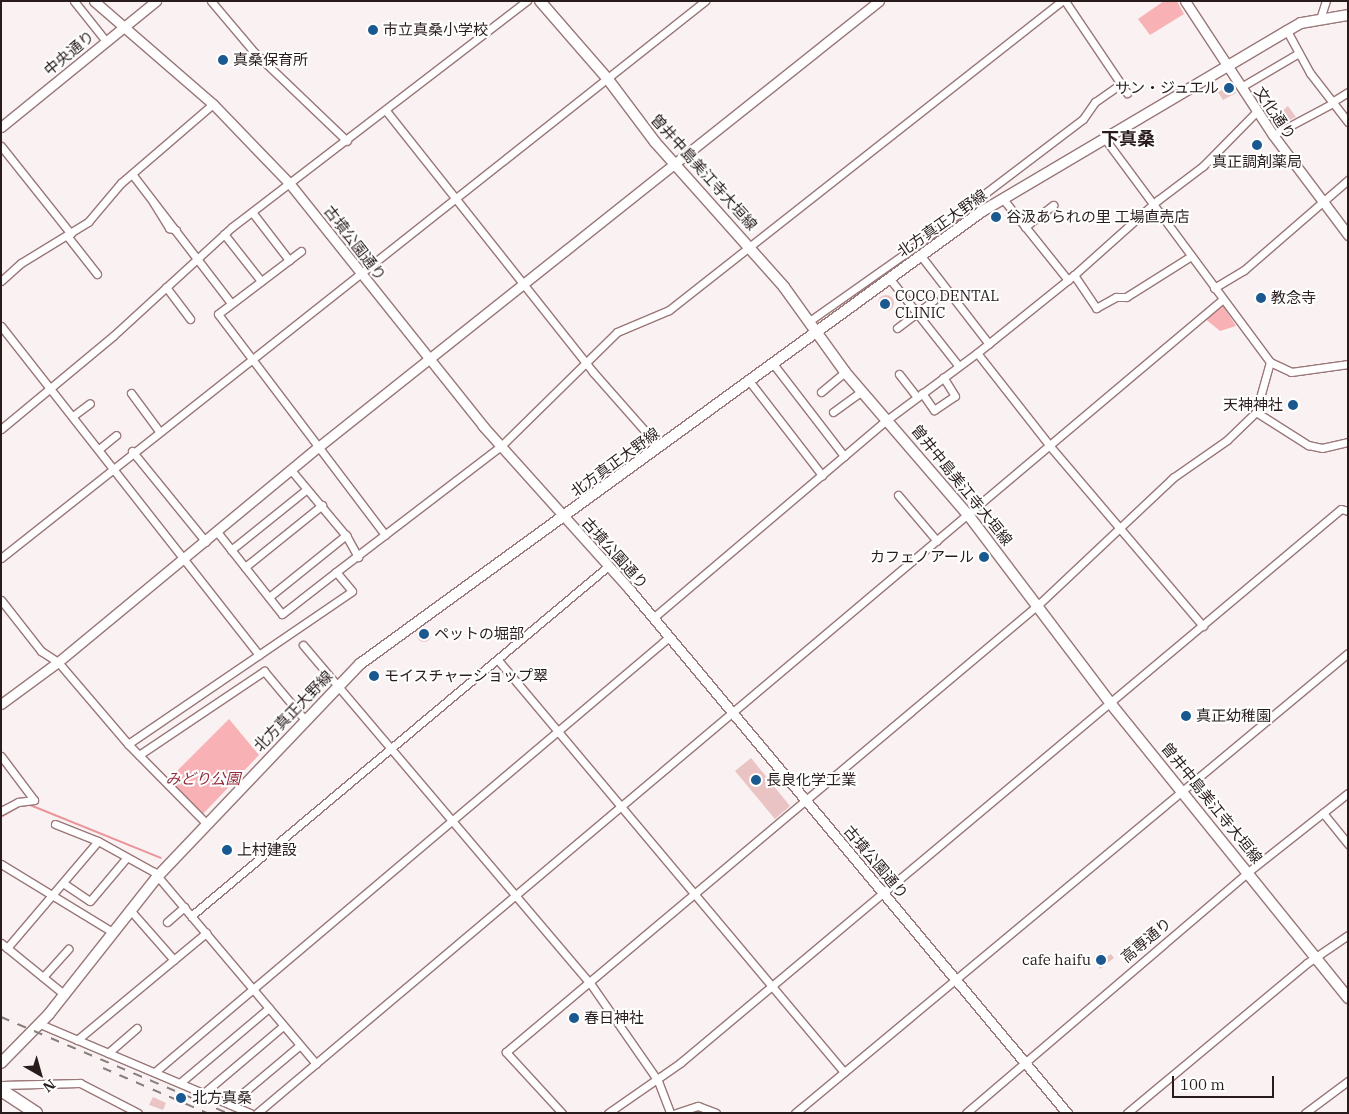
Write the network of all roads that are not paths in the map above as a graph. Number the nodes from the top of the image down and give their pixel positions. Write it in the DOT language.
graph roads {
  1 [pos="74,1"];
  2 [pos="94,1"];
  3 [pos="156,1"];
  4 [pos="211,1"];
  5 [pos="527,1"];
  6 [pos="540,1"];
  7 [pos="705,1"];
  8 [pos="879,1"];
  9 [pos="1061,1"];
  10 [pos="1065,1"];
  11 [pos="1185,1"];
  12 [pos="1326,1"];
  13 [pos="1348,15"];
  14 [pos="1320,19"];
  15 [pos="127,26"];
  16 [pos="1287,31"];
  17 [pos="105,40"];
  18 [pos="1300,53"];
  19 [pos="1228,67"];
  20 [pos="607,78"];
  21 [pos="1122,84"];
  22 [pos="1241,87"];
  23 [pos="1348,92"];
  24 [pos="1127,93"];
  25 [pos="1332,102"];
  26 [pos="214,104"];
  27 [pos="1257,111"];
  28 [pos="387,112"];
  29 [pos="1348,122"];
  30 [pos="1,127"];
  31 [pos="1273,135"];
  32 [pos="1105,139"];
  33 [pos="347,141"];
  34 [pos="1,146"];
  35 [pos="674,164"];
  36 [pos="132,174"];
  37 [pos="1348,180"];
  38 [pos="290,184"];
  39 [pos="454,197"];
  40 [pos="1003,199"];
  41 [pos="1323,203"];
  42 [pos="1053,205"];
  43 [pos="1153,206"];
  44 [pos="252,212"];
  45 [pos="1025,227"];
  46 [pos="224,234"];
  47 [pos="1348,235"];
  48 [pos="69,236"];
  49 [pos="751,248"];
  50 [pos="302,251"];
  51 [pos="921,256"];
  52 [pos="1191,256"];
  53 [pos="197,258"];
  54 [pos="289,260"];
  55 [pos="360,272"];
  56 [pos="97,274"];
  57 [pos="1071,278"];
  58 [pos="890,279"];
  59 [pos="1,281"];
  60 [pos="261,281"];
  61 [pos="522,283"];
  62 [pos="166,287"];
  63 [pos="1214,288"];
  64 [pos="1223,299"];
  65 [pos="934,300"];
  66 [pos="231,303"];
  67 [pos="916,314"];
  68 [pos="190,319"];
  69 [pos="808,322"];
  70 [pos="1,326"];
  71 [pos="897,328"];
  72 [pos="817,334"];
  73 [pos="989,344"];
  74 [pos="977,353"];
  75 [pos="250,358"];
  76 [pos="429,359"];
  77 [pos="585,362"];
  78 [pos="1270,362"];
  79 [pos="1348,364"];
  80 [pos="774,365"];
  81 [pos="958,365"];
  82 [pos="845,372"];
  83 [pos="899,374"];
  84 [pos="943,377"];
  85 [pos="750,382"];
  86 [pos="51,389"];
  87 [pos="862,391"];
  88 [pos="820,392"];
  89 [pos="131,393"];
  90 [pos="920,395"];
  91 [pos="90,402"];
  92 [pos="833,412"];
  93 [pos="1256,412"];
  94 [pos="73,416"];
  95 [pos="888,419"];
  96 [pos="1,429"];
  97 [pos="159,431"];
  98 [pos="645,431"];
  99 [pos="116,435"];
  100 [pos="1348,442"];
  101 [pos="502,445"];
  102 [pos="1050,446"];
  103 [pos="99,448"];
  104 [pos="317,448"];
  105 [pos="132,451"];
  106 [pos="844,456"];
  107 [pos="113,466"];
  108 [pos="291,470"];
  109 [pos="822,475"];
  110 [pos="307,489"];
  111 [pos="898,495"];
  112 [pos="322,505"];
  113 [pos="1348,511"];
  114 [pos="969,516"];
  115 [pos="565,518"];
  116 [pos="1121,530"];
  117 [pos="218,533"];
  118 [pos="385,535"];
  119 [pos="346,536"];
  120 [pos="206,542"];
  121 [pos="937,542"];
  122 [pos="231,550"];
  123 [pos="185,557"];
  124 [pos="358,557"];
  125 [pos="1,558"];
  126 [pos="245,567"];
  127 [pos="607,567"];
  128 [pos="336,572"];
  129 [pos="269,597"];
  130 [pos="1,600"];
  131 [pos="1039,604"];
  132 [pos="653,618"];
  133 [pos="1203,626"];
  134 [pos="670,637"];
  135 [pos="303,645"];
  136 [pos="1348,653"];
  137 [pos="259,655"];
  138 [pos="498,660"];
  139 [pos="58,662"];
  140 [pos="338,685"];
  141 [pos="1,704"];
  142 [pos="1111,704"];
  143 [pos="734,713"];
  144 [pos="305,720"];
  145 [pos="559,732"];
  146 [pos="128,744"];
  147 [pos="391,748"];
  148 [pos="139,755"];
  149 [pos="1,756"];
  150 [pos="1182,788"];
  151 [pos="1348,793"];
  152 [pos="806,799"];
  153 [pos="622,808"];
  154 [pos="3,809"];
  155 [pos="1323,814"];
  156 [pos="453,821"];
  157 [pos="56,824"];
  158 [pos="206,824"];
  159 [pos="98,841"];
  160 [pos="1348,844"];
  161 [pos="127,857"];
  162 [pos="1,864"];
  163 [pos="1248,872"];
  164 [pos="158,876"];
  165 [pos="63,883"];
  166 [pos="695,891"];
  167 [pos="884,893"];
  168 [pos="52,895"];
  169 [pos="516,897"];
  170 [pos="184,907"];
  171 [pos="131,911"];
  172 [pos="190,916"];
  173 [pos="167,922"];
  174 [pos="114,933"];
  175 [pos="206,933"];
  176 [pos="1348,935"];
  177 [pos="4,946"];
  178 [pos="68,949"];
  179 [pos="1314,959"];
  180 [pos="174,960"];
  181 [pos="43,977"];
  182 [pos="956,978"];
  183 [pos="590,982"];
  184 [pos="770,985"];
  185 [pos="252,988"];
  186 [pos="65,995"];
  187 [pos="1348,998"];
  188 [pos="269,1008"];
  189 [pos="40,1024"];
  190 [pos="283,1026"];
  191 [pos="137,1028"];
  192 [pos="77,1040"];
  193 [pos="299,1046"];
  194 [pos="108,1052"];
  195 [pos="3,1057"];
  196 [pos="1024,1061"];
  197 [pos="316,1064"];
  198 [pos="156,1071"];
  199 [pos="844,1072"];
  200 [pos="658,1081"];
  201 [pos="1348,1081"];
  202 [pos="180,1082"];
  203 [pos="1,1085"];
  204 [pos="1,1090"];
  205 [pos="205,1092"];
  206 [pos="1,1098"];
  207 [pos="231,1104"];
  208 [pos="134,1112"];
  209 [pos="24,1113"];
  210 [pos="36,1113"];
  211 [pos="250,1113"];
  212 [pos="257,1113"];
  213 [pos="562,1113"];
  214 [pos="608,1113"];
  215 [pos="670,1113"];
  216 [pos="676,1113"];
  217 [pos="716,1113"];
  218 [pos="794,1113"];
  219 [pos="966,1113"];
  220 [pos="1067,1113"];
  221 [pos="1127,1113"];
  222 [pos="1305,1113"];
  1 -- 17 [label="street"];
  2 -- 15 [label="street, 古墳公園通り"];
  3 -- 15 [label="street, 中央通り"];
  4 -- 33 [label="street"];
  5 -- 28 [label="street"];
  6 -- 20 [label="main road, 曽井中島美江寺大垣線"];
  7 -- 20 [label="street"];
  8 -- 35 [label="street"];
  9 -- 49 [label="street"];
  10 -- 21 [label="street"];
  11 -- 19 [label="street, 文化通り"];
  12 -- 14 [label="street"];
  13 -- 14 [label="main road, 北方真正大野線"];
  14 -- 16 [label="main road, 北方真正大野線"];
  15 -- 17 [label="street, 中央通り"];
  15 -- 26 [label="street, 古墳公園通り"];
  16 -- 18 [label="street"];
  16 -- 19 [label="main road, 北方真正大野線"];
  17 -- 30 [label="street, 中央通り"];
  18 -- 22 [label="street"];
  18 -- 25 [label="street"];
  19 -- 22 [label="street, 文化通り"];
  19 -- 32 [label="main road, 北方真正大野線"];
  20 -- 35 [label="main road, 曽井中島美江寺大垣線"];
  20 -- 39 [label="street"];
  21 -- 24 [label="street"];
  21 -- 69 [label="street"];
  22 -- 27 [label="street, 文化通り"];
  23 -- 25 [label="street"];
  25 -- 29 [label="street"];
  25 -- 31 [label="street"];
  26 -- 36 [label="street"];
  26 -- 38 [label="street, 古墳公園通り"];
  27 -- 31 [label="street, 文化通り"];
  27 -- 43 [label="street"];
  28 -- 33 [label="street"];
  28 -- 39 [label="street"];
  31 -- 41 [label="street, 文化通り"];
  32 -- 40 [label="main road, 北方真正大野線"];
  32 -- 43 [label="street"];
  33 -- 38 [label="street"];
  34 -- 48 [label="street"];
  35 -- 49 [label="main road, 曽井中島美江寺大垣線"];
  35 -- 61 [label="street"];
  36 -- 48 [label="street"];
  36 -- 53 [label="street"];
  37 -- 41 [label="street"];
  38 -- 44 [label="street"];
  38 -- 55 [label="street, 古墳公園通り"];
  39 -- 55 [label="street"];
  39 -- 61 [label="street"];
  40 -- 45 [label="street"];
  40 -- 51 [label="main road, 北方真正大野線"];
  41 -- 47 [label="street, 文化通り"];
  41 -- 63 [label="street"];
  42 -- 45 [label="street"];
  43 -- 52 [label="street"];
  43 -- 57 [label="street"];
  44 -- 46 [label="street"];
  44 -- 54 [label="street"];
  45 -- 57 [label="street"];
  46 -- 53 [label="street"];
  46 -- 60 [label="street"];
  48 -- 56 [label="street"];
  48 -- 59 [label="street"];
  49 -- 69 [label="main road, 曽井中島美江寺大垣線"];
  49 -- 77 [label="street"];
  50 -- 54 [label="street"];
  51 -- 58 [label="main road, 北方真正大野線"];
  51 -- 73 [label="street"];
  52 -- 57 [label="street"];
  52 -- 63 [label="street"];
  53 -- 62 [label="street"];
  53 -- 66 [label="street"];
  54 -- 60 [label="street"];
  55 -- 75 [label="street"];
  55 -- 76 [label="street, 古墳公園通り"];
  57 -- 73 [label="street"];
  58 -- 67 [label="street"];
  58 -- 72 [label="main road, 北方真正大野線"];
  60 -- 66 [label="street"];
  61 -- 76 [label="street"];
  61 -- 77 [label="street"];
  62 -- 68 [label="street"];
  62 -- 86 [label="street"];
  63 -- 64 [label="street"];
  64 -- 78 [label="street"];
  64 -- 102 [label="street"];
  65 -- 67 [label="street"];
  66 -- 75 [label="street"];
  67 -- 71 [label="street"];
  67 -- 81 [label="street"];
  69 -- 72 [label="main road, 曽井中島美江寺大垣線"];
  70 -- 86 [label="street"];
  72 -- 80 [label="main road, 北方真正大野線"];
  72 -- 82 [label="main road, 曽井中島美江寺大垣線"];
  73 -- 74 [label="street"];
  74 -- 81 [label="street"];
  74 -- 102 [label="street"];
  75 -- 97 [label="street"];
  75 -- 104 [label="street"];
  76 -- 101 [label="street, 古墳公園通り"];
  76 -- 104 [label="street"];
  77 -- 98 [label="street"];
  77 -- 101 [label="street"];
  78 -- 79 [label="street"];
  78 -- 93 [label="street"];
  80 -- 85 [label="main road, 北方真正大野線"];
  80 -- 106 [label="street"];
  81 -- 84 [label="street"];
  82 -- 87 [label="main road, 曽井中島美江寺大垣線"];
  82 -- 88 [label="street"];
  83 -- 90 [label="street"];
  84 -- 90 [label="street"];
  84 -- 90 [label="street"];
  85 -- 109 [label="street"];
  85 -- 115 [label="main road, 北方真正大野線"];
  86 -- 94 [label="street"];
  86 -- 96 [label="street"];
  87 -- 92 [label="street"];
  87 -- 95 [label="main road, 曽井中島美江寺大垣線"];
  89 -- 97 [label="street"];
  90 -- 95 [label="street"];
  91 -- 94 [label="street"];
  93 -- 100 [label="street"];
  93 -- 116 [label="street"];
  94 -- 103 [label="street"];
  95 -- 106 [label="street"];
  95 -- 114 [label="main road, 曽井中島美江寺大垣線"];
  97 -- 105 [label="street"];
  99 -- 103 [label="street"];
  101 -- 115 [label="street, 古墳公園通り"];
  101 -- 118 [label="street"];
  102 -- 114 [label="street"];
  102 -- 116 [label="street"];
  103 -- 107 [label="street"];
  104 -- 108 [label="street"];
  104 -- 118 [label="street"];
  105 -- 107 [label="street"];
  105 -- 120 [label="street"];
  106 -- 109 [label="street"];
  107 -- 123 [label="street"];
  107 -- 125 [label="street"];
  108 -- 110 [label="street"];
  108 -- 117 [label="street"];
  109 -- 132 [label="street"];
  110 -- 112 [label="street"];
  110 -- 122 [label="street"];
  111 -- 121 [label="street"];
  112 -- 119 [label="street"];
  112 -- 126 [label="street"];
  113 -- 133 [label="street"];
  114 -- 121 [label="street"];
  114 -- 131 [label="main road, 曽井中島美江寺大垣線"];
  115 -- 127 [label="street, 古墳公園通り"];
  115 -- 140 [label="main road, 北方真正大野線"];
  116 -- 131 [label="street"];
  116 -- 133 [label="street"];
  117 -- 120 [label="street"];
  117 -- 122 [label="street"];
  118 -- 124 [label="street"];
  119 -- 124 [label="street"];
  119 -- 129 [label="street"];
  120 -- 123 [label="street"];
  121 -- 143 [label="street"];
  122 -- 126 [label="street"];
  123 -- 137 [label="street"];
  123 -- 139 [label="street"];
  124 -- 128 [label="street"];
  126 -- 129 [label="street"];
  127 -- 132 [label="street, 古墳公園通り"];
  127 -- 138 [label="street"];
  128 -- 129 [label="street"];
  128 -- 137 [label="street"];
  130 -- 139 [label="street"];
  131 -- 142 [label="main road, 曽井中島美江寺大垣線"];
  131 -- 152 [label="street"];
  132 -- 134 [label="street, 古墳公園通り"];
  133 -- 142 [label="street"];
  134 -- 143 [label="street, 古墳公園通り"];
  134 -- 145 [label="street"];
  135 -- 140 [label="street"];
  136 -- 150 [label="street"];
  137 -- 146 [label="street"];
  138 -- 145 [label="street"];
  138 -- 147 [label="street"];
  139 -- 141 [label="street"];
  139 -- 146 [label="street"];
  140 -- 144 [label="main road, 北方真正大野線"];
  140 -- 147 [label="street"];
  142 -- 150 [label="main road, 曽井中島美江寺大垣線"];
  142 -- 167 [label="street"];
  143 -- 152 [label="street, 古墳公園通り"];
  143 -- 153 [label="street"];
  144 -- 148 [label="street"];
  144 -- 158 [label="main road, 北方真正大野線"];
  145 -- 153 [label="street"];
  145 -- 156 [label="street"];
  146 -- 148 [label="street"];
  147 -- 156 [label="street"];
  147 -- 172 [label="street"];
  148 -- 158 [label="street"];
  149 -- 154 [label="street"];
  150 -- 163 [label="main road, 曽井中島美江寺大垣線"];
  150 -- 182 [label="street"];
  151 -- 155 [label="street, 高専通り"];
  152 -- 166 [label="street"];
  152 -- 167 [label="street, 古墳公園通り"];
  153 -- 166 [label="street"];
  153 -- 169 [label="street"];
  155 -- 160 [label="street"];
  155 -- 163 [label="street, 高専通り"];
  156 -- 169 [label="street"];
  156 -- 185 [label="street"];
  157 -- 159 [label="street"];
  158 -- 164 [label="main road, 北方真正大野線"];
  159 -- 161 [label="street"];
  159 -- 165 [label="street"];
  161 -- 164 [label="street"];
  161 -- 165 [label="street"];
  162 -- 168 [label="street"];
  163 -- 179 [label="main road, 曽井中島美江寺大垣線"];
  163 -- 196 [label="street, 高専通り"];
  164 -- 170 [label="street"];
  164 -- 171 [label="main road, 北方真正大野線"];
  165 -- 168 [label="street"];
  166 -- 183 [label="street"];
  166 -- 184 [label="street"];
  167 -- 182 [label="street, 古墳公園通り"];
  167 -- 184 [label="street"];
  168 -- 174 [label="street"];
  168 -- 177 [label="street"];
  169 -- 183 [label="street"];
  169 -- 197 [label="street"];
  170 -- 172 [label="street"];
  170 -- 173 [label="street"];
  171 -- 174 [label="main road, 北方真正大野線"];
  171 -- 180 [label="street"];
  172 -- 175 [label="street"];
  174 -- 186 [label="main road, 北方真正大野線"];
  175 -- 180 [label="street"];
  175 -- 185 [label="street"];
  176 -- 179 [label="street"];
  177 -- 181 [label="street"];
  178 -- 181 [label="street"];
  179 -- 187 [label="main road, 曽井中島美江寺大垣線"];
  179 -- 221 [label="street"];
  180 -- 192 [label="street"];
  181 -- 186 [label="street"];
  182 -- 196 [label="street, 古墳公園通り"];
  182 -- 199 [label="street"];
  183 -- 200 [label="street"];
  183 -- 213 [label="street"];
  184 -- 199 [label="street"];
  184 -- 200 [label="street"];
  185 -- 188 [label="street"];
  185 -- 198 [label="street"];
  186 -- 189 [label="main road, 北方真正大野線"];
  188 -- 190 [label="street"];
  188 -- 202 [label="street"];
  189 -- 192 [label="street"];
  189 -- 195 [label="main road, 北方真正大野線"];
  190 -- 193 [label="street"];
  190 -- 205 [label="street"];
  191 -- 194 [label="street"];
  192 -- 194 [label="street"];
  193 -- 197 [label="street"];
  193 -- 207 [label="street"];
  194 -- 198 [label="street"];
  196 -- 219 [label="street, 高専通り"];
  196 -- 220 [label="street, 古墳公園通り"];
  197 -- 212 [label="street"];
  198 -- 202 [label="street"];
  199 -- 218 [label="street"];
  200 -- 214 [label="street"];
  200 -- 215 [label="street"];
  201 -- 222 [label="street"];
  202 -- 205 [label="street"];
  203 -- 208 [label="street"];
  204 -- 210 [label="highway"];
  205 -- 207 [label="street"];
  206 -- 209 [label="highway"];
  207 -- 211 [label="street"];
  216 -- 217 [label="street"];
}
